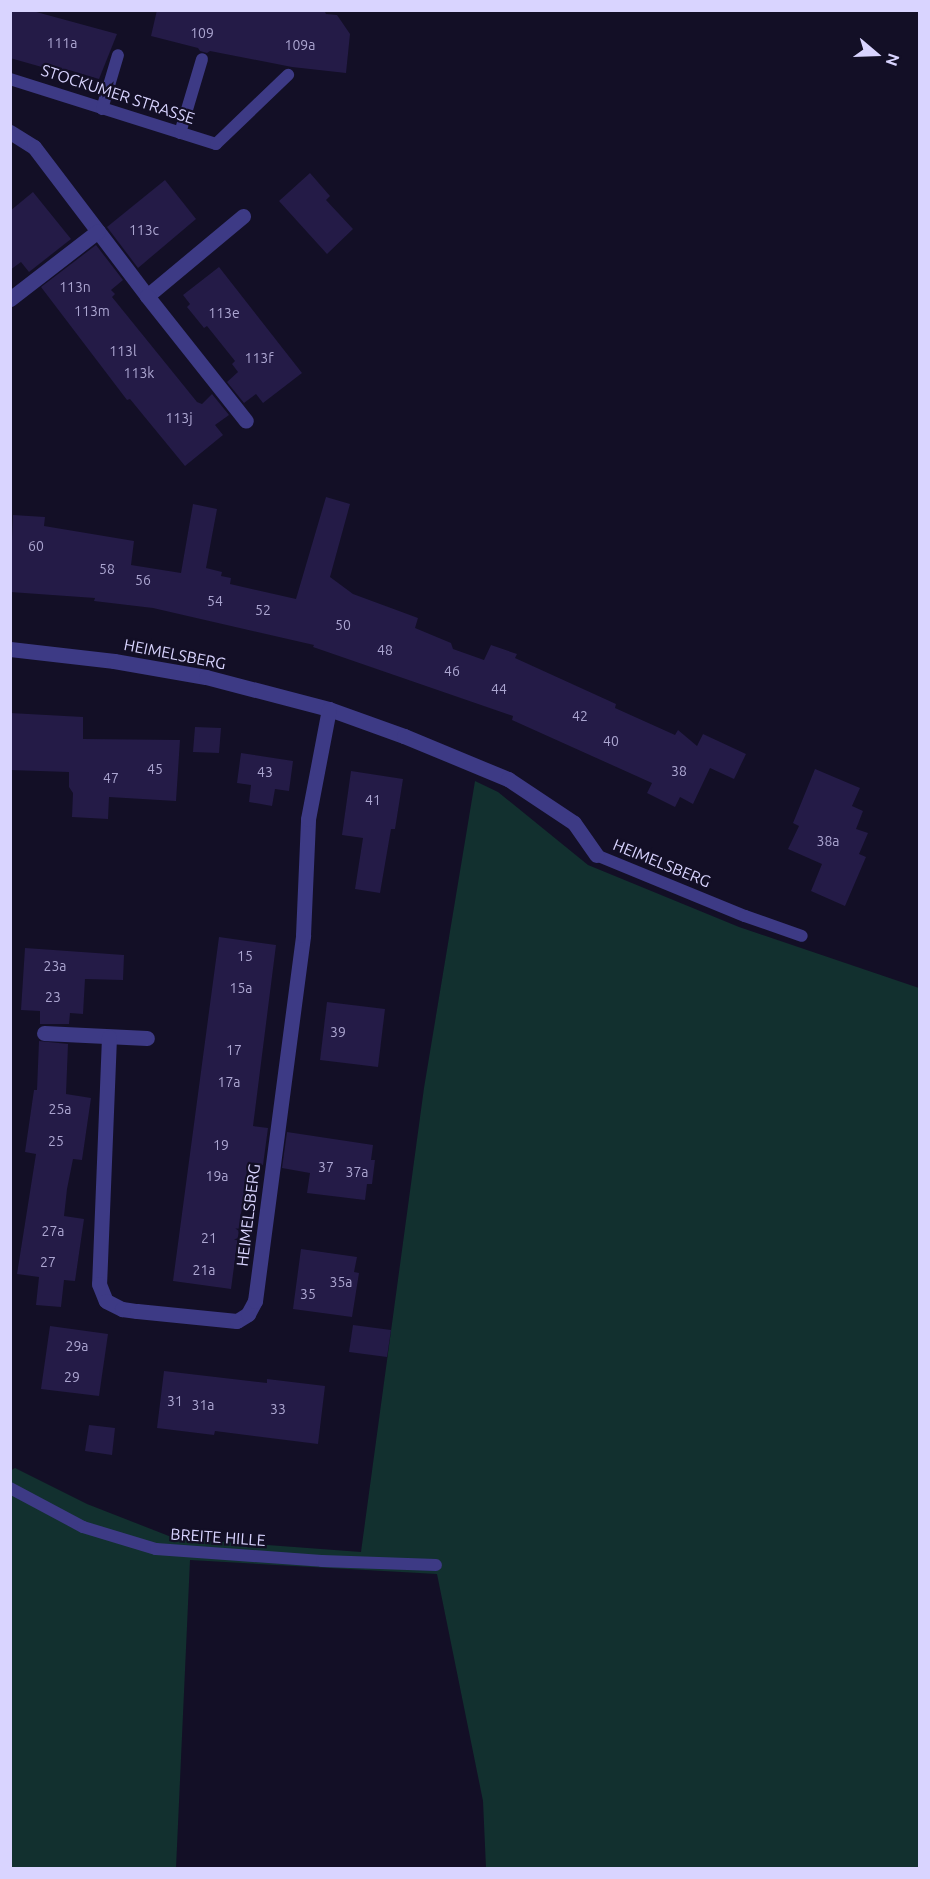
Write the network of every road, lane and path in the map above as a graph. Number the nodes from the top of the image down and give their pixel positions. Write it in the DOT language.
graph roads {
  1 [pos="118,55"];
  2 [pos="202,59"];
  3 [pos="288,75"];
  4 [pos="10,79"];
  5 [pos="102,109"];
  6 [pos="10,132"];
  7 [pos="180,133"];
  8 [pos="243,216"];
  9 [pos="98,231"];
  10 [pos="147,296"];
  11 [pos="10,299"];
  12 [pos="246,422"];
  13 [pos="10,649"];
  14 [pos="329,710"];
  15 [pos="596,855"];
  16 [pos="802,936"];
  17 [pos="44,1034"];
  18 [pos="109,1037"];
  19 [pos="147,1038"];
  20 [pos="10,1488"];
  21 [pos="436,1565"];
  1 -- 5 [label="lane"];
  2 -- 7 [label="lane"];
  3 -- 7 [label="lane, STOCKUMER STRASSE"];
  4 -- 5 [label="lane, STOCKUMER STRASSE"];
  5 -- 7 [label="lane, STOCKUMER STRASSE"];
  6 -- 9 [label="street"];
  8 -- 10 [label="street"];
  9 -- 10 [label="street"];
  9 -- 11 [label="street"];
  10 -- 12 [label="street"];
  13 -- 14 [label="street, HEIMELSBERG"];
  14 -- 15 [label="street, HEIMELSBERG"];
  14 -- 18 [label="street, HEIMELSBERG"];
  15 -- 16 [label="lane, HEIMELSBERG"];
  17 -- 18 [label="street"];
  18 -- 19 [label="street"];
  20 -- 21 [label="lane, BREITE HILLE"];
}
